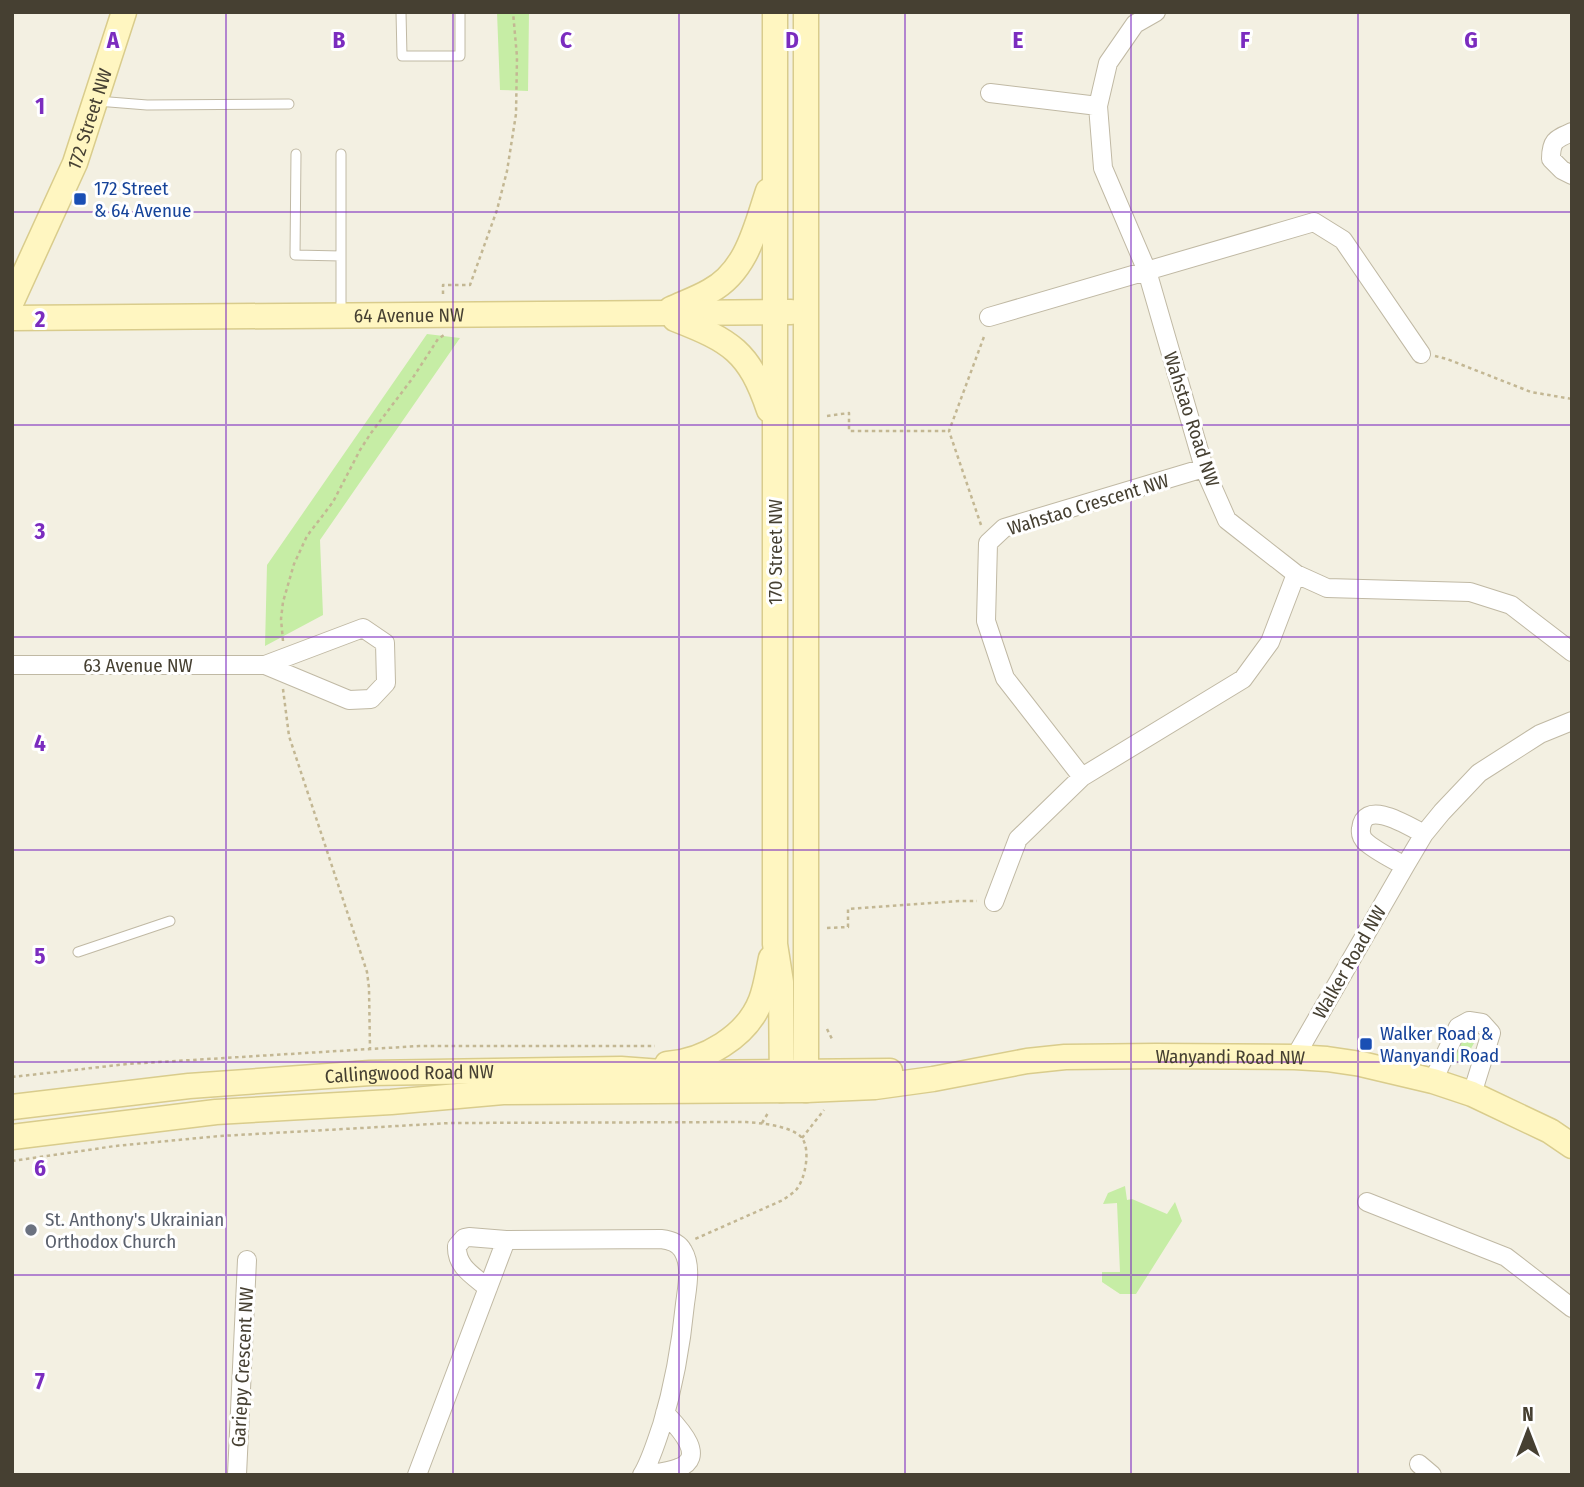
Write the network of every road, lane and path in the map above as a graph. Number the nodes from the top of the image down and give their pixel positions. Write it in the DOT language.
graph roads {
  1 [pos="124,12"];
  2 [pos="401,12"];
  3 [pos="460,12"];
  4 [pos="513,12"];
  5 [pos="775,12"];
  6 [pos="806,12"];
  7 [pos="1156,12"];
  8 [pos="990,93"];
  9 [pos="95,101"];
  10 [pos="289,104"];
  11 [pos="1098,106"];
  12 [pos="1572,132"];
  13 [pos="296,154"];
  14 [pos="341,154"];
  15 [pos="775,173"];
  16 [pos="1572,175"];
  17 [pos="341,256"];
  18 [pos="1147,271"];
  19 [pos="12,301"];
  20 [pos="805,312"];
  21 [pos="661,313"];
  22 [pos="775,313"];
  23 [pos="341,315"];
  24 [pos="444,315"];
  25 [pos="989,317"];
  26 [pos="12,318"];
  27 [pos="1421,354"];
  28 [pos="1572,399"];
  29 [pos="827,415"];
  30 [pos="775,429"];
  31 [pos="949,431"];
  32 [pos="1204,468"];
  33 [pos="988,543"];
  34 [pos="1296,574"];
  35 [pos="1572,652"];
  36 [pos="12,665"];
  37 [pos="286,665"];
  38 [pos="1572,722"];
  39 [pos="1082,777"];
  40 [pos="1424,834"];
  41 [pos="1405,866"];
  42 [pos="994,902"];
  43 [pos="170,921"];
  44 [pos="827,928"];
  45 [pos="775,944"];
  46 [pos="78,952"];
  47 [pos="827,1026"];
  48 [pos="833,1041"];
  49 [pos="370,1049"];
  50 [pos="1295,1057"];
  51 [pos="621,1069"];
  52 [pos="794,1081"];
  53 [pos="1433,1081"];
  54 [pos="1472,1094"];
  55 [pos="12,1107"];
  56 [pos="826,1108"];
  57 [pos="768,1113"];
  58 [pos="762,1123"];
  59 [pos="12,1137"];
  60 [pos="802,1138"];
  61 [pos="1572,1146"];
  62 [pos="12,1161"];
  63 [pos="1367,1202"];
  64 [pos="506,1240"];
  65 [pos="679,1246"];
  66 [pos="247,1260"];
  67 [pos="488,1288"];
  68 [pos="1572,1308"];
  69 [pos="665,1413"];
  70 [pos="237,1475"];
  71 [pos="417,1475"];
  72 [pos="643,1475"];
  1 -- 9 [label="main road, 172 Street NW"];
  2 -- 3 [label="lane"];
  4 -- 24 [label="path"];
  5 -- 15 [label="main road, 170 Street NW"];
  6 -- 20 [label="main road, 170 Street NW"];
  7 -- 11 [label="street, Wahstao Road NW"];
  8 -- 11 [label="street"];
  9 -- 10 [label="lane"];
  9 -- 19 [label="main road, 172 Street NW"];
  11 -- 18 [label="street, Wahstao Road NW"];
  12 -- 16 [label="street"];
  13 -- 17 [label="lane"];
  14 -- 17 [label="lane"];
  15 -- 21 [label="main road"];
  15 -- 22 [label="main road, 170 Street NW"];
  17 -- 23 [label="lane"];
  18 -- 25 [label="street"];
  18 -- 27 [label="street"];
  18 -- 32 [label="street, Wahstao Road NW"];
  20 -- 22 [label="main road, 64 Avenue NW"];
  20 -- 52 [label="main road, 170 Street NW"];
  21 -- 22 [label="main road, 64 Avenue NW"];
  21 -- 24 [label="main road, 64 Avenue NW"];
  21 -- 30 [label="main road"];
  22 -- 30 [label="main road, 170 Street NW"];
  23 -- 24 [label="main road, 64 Avenue NW"];
  23 -- 26 [label="main road, 64 Avenue NW"];
  24 -- 37 [label="path"];
  25 -- 31 [label="path"];
  27 -- 28 [label="path"];
  29 -- 31 [label="path"];
  30 -- 45 [label="main road, 170 Street NW"];
  31 -- 33 [label="path"];
  32 -- 33 [label="street, Wahstao Crescent NW"];
  32 -- 34 [label="street, Wahstao Road NW"];
  33 -- 39 [label="street, Wahstao Crescent NW"];
  34 -- 35 [label="street, Wahstao Road NW"];
  34 -- 39 [label="street"];
  36 -- 37 [label="street, 63 Avenue NW"];
  37 -- 37 [label="street, 63 Avenue NW"];
  37 -- 49 [label="path"];
  38 -- 40 [label="street, Walker Road NW"];
  39 -- 42 [label="street"];
  40 -- 41 [label="street, Walker Road NW"];
  40 -- 41 [label="street"];
  41 -- 50 [label="street, Walker Road NW"];
  42 -- 44 [label="path"];
  43 -- 46 [label="lane"];
  45 -- 51 [label="main road"];
  45 -- 52 [label="main road, 170 Street NW"];
  47 -- 48 [label="path"];
  50 -- 52 [label="main road, Wanyandi Road NW"];
  50 -- 53 [label="main road, Wanyandi Road NW"];
  51 -- 52 [label="main road, Callingwood Road NW"];
  51 -- 55 [label="main road, Callingwood Road NW"];
  52 -- 59 [label="main road, Callingwood Road NW"];
  53 -- 54 [label="main road, Wanyandi Road NW"];
  53 -- 54 [label="street"];
  54 -- 61 [label="main road, Wanyandi Road NW"];
  56 -- 60 [label="path"];
  57 -- 58 [label="path"];
  58 -- 60 [label="path"];
  58 -- 62 [label="path"];
  60 -- 65 [label="path"];
  63 -- 68 [label="street"];
  64 -- 65 [label="street"];
  64 -- 67 [label="street"];
  64 -- 67 [label="street"];
  65 -- 69 [label="street"];
  66 -- 70 [label="street, Gariepy Crescent NW"];
  67 -- 71 [label="street"];
  69 -- 72 [label="street"];
  69 -- 72 [label="street"];
}
